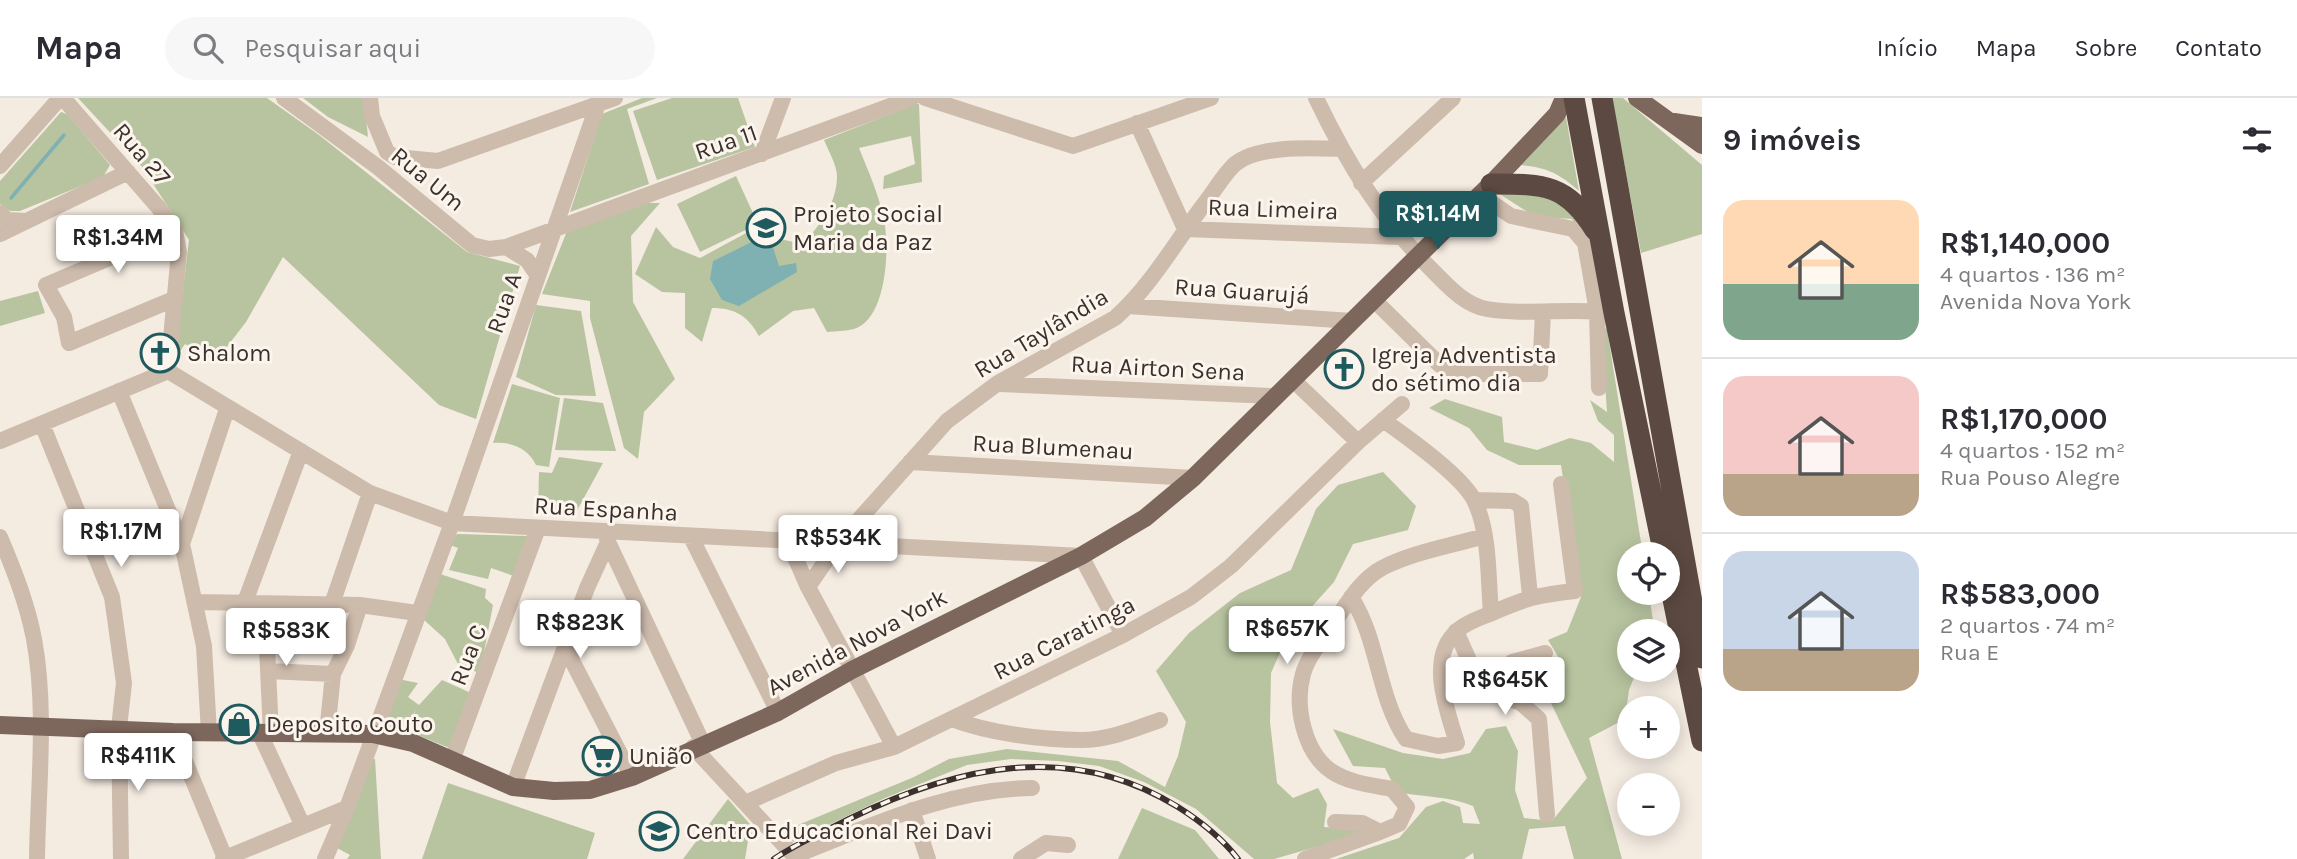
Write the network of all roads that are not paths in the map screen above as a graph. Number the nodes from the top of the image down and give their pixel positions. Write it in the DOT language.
graph roads {
  1 [pos="62,98"];
  2 [pos="284,98"];
  3 [pos="370,98"];
  4 [pos="615,98"];
  5 [pos="783,98"];
  6 [pos="912,98"];
  7 [pos="925,98"];
  8 [pos="1211,98"];
  9 [pos="1316,98"];
  10 [pos="1453,98"];
  11 [pos="1564,98"];
  12 [pos="1574,98"];
  13 [pos="1602,98"];
  14 [pos="1638,99"];
  15 [pos="598,101"];
  16 [pos="1670,121"];
  17 [pos="1137,124"];
  18 [pos="1702,126"];
  19 [pos="1702,145"];
  20 [pos="1341,149"];
  21 [pos="762,154"];
  22 [pos="395,155"];
  23 [pos="0,166"];
  24 [pos="379,168"];
  25 [pos="128,172"];
  26 [pos="1361,183"];
  27 [pos="1485,189"];
  28 [pos="0,213"];
  29 [pos="31,221"];
  30 [pos="555,227"];
  31 [pos="1185,229"];
  32 [pos="175,230"];
  33 [pos="0,234"];
  34 [pos="1400,237"];
  35 [pos="1601,240"];
  36 [pos="506,247"];
  37 [pos="1418,257"];
  38 [pos="538,276"];
  39 [pos="174,299"];
  40 [pos="1374,300"];
  41 [pos="1128,306"];
  42 [pos="1543,312"];
  43 [pos="1605,312"];
  44 [pos="1352,321"];
  45 [pos="168,371"];
  46 [pos="1292,379"];
  47 [pos="998,383"];
  48 [pos="1599,388"];
  49 [pos="119,391"];
  50 [pos="1274,396"];
  51 [pos="1402,404"];
  52 [pos="228,409"];
  53 [pos="1383,420"];
  54 [pos="42,424"];
  55 [pos="0,441"];
  56 [pos="1358,442"];
  57 [pos="301,451"];
  58 [pos="910,462"];
  59 [pos="1193,478"];
  60 [pos="1561,484"];
  61 [pos="370,493"];
  62 [pos="1475,500"];
  63 [pos="452,523"];
  64 [pos="538,528"];
  65 [pos="1484,536"];
  66 [pos="0,537"];
  67 [pos="606,537"];
  68 [pos="691,537"];
  69 [pos="788,541"];
  70 [pos="1661,542"];
  71 [pos="838,543"];
  72 [pos="182,544"];
  73 [pos="1081,556"];
  74 [pos="808,587"];
  75 [pos="1530,596"];
  76 [pos="1351,597"];
  77 [pos="195,601"];
  78 [pos="245,603"];
  79 [pos="265,604"];
  80 [pos="332,604"];
  81 [pos="360,605"];
  82 [pos="1674,605"];
  83 [pos="417,613"];
  84 [pos="1491,613"];
  85 [pos="1456,631"];
  86 [pos="1123,635"];
  87 [pos="565,647"];
  88 [pos="1545,653"];
  89 [pos="1702,658"];
  90 [pos="852,670"];
  91 [pos="268,671"];
  92 [pos="333,674"];
  93 [pos="1521,703"];
  94 [pos="778,712"];
  95 [pos="952,719"];
  96 [pos="1160,720"];
  97 [pos="0,725"];
  98 [pos="40,727"];
  99 [pos="118,728"];
  100 [pos="173,732"];
  101 [pos="209,733"];
  102 [pos="327,733"];
  103 [pos="265,734"];
  104 [pos="373,734"];
  105 [pos="1702,741"];
  106 [pos="698,746"];
  107 [pos="894,747"];
  108 [pos="453,758"];
  109 [pos="632,776"];
  110 [pos="513,787"];
  111 [pos="1032,788"];
  112 [pos="745,803"];
  113 [pos="347,808"];
  114 [pos="912,810"];
  115 [pos="1548,815"];
  116 [pos="1335,822"];
  117 [pos="303,826"];
  118 [pos="1380,832"];
  119 [pos="1068,845"];
  120 [pos="795,857"];
  121 [pos="37,859"];
  122 [pos="121,859"];
  123 [pos="224,859"];
  124 [pos="325,859"];
  125 [pos="928,859"];
  126 [pos="1021,859"];
  127 [pos="1305,859"];
  1 -- 23 [label="street"];
  1 -- 25 [label="street, Rua 27"];
  2 -- 24 [label="street, Rua Um"];
  3 -- 22 [label="street"];
  4 -- 15 [label="street"];
  5 -- 21 [label="street"];
  6 -- 21 [label="street, Rua 11"];
  7 -- 17 [label="street"];
  8 -- 17 [label="street"];
  9 -- 20 [label="street"];
  10 -- 26 [label="street"];
  11 -- 27 [label="main road, Avenida Nova York"];
  12 -- 35 [label="highway"];
  13 -- 89 [label="highway"];
  14 -- 16 [label="main road"];
  15 -- 22 [label="street"];
  15 -- 30 [label="street, Rua A"];
  16 -- 18 [label="main road"];
  16 -- 19 [label="main road"];
  17 -- 31 [label="street"];
  20 -- 26 [label="street"];
  20 -- 31 [label="street, Rua Taylândia"];
  21 -- 30 [label="street, Rua 11"];
  22 -- 24 [label="street"];
  24 -- 36 [label="street, Rua Um"];
  25 -- 29 [label="street"];
  25 -- 32 [label="street, Rua 27"];
  26 -- 34 [label="street"];
  27 -- 35 [label="highway"];
  27 -- 37 [label="main road, Avenida Nova York"];
  27 -- 43 [label="street"];
  28 -- 29 [label="street"];
  29 -- 33 [label="street"];
  30 -- 36 [label="street, Rua Um"];
  30 -- 38 [label="street, Rua A"];
  31 -- 34 [label="street, Rua Limeira"];
  31 -- 41 [label="street, Rua Taylândia"];
  32 -- 39 [label="street"];
  32 -- 39 [label="street"];
  34 -- 37 [label="street"];
  35 -- 43 [label="highway"];
  36 -- 38 [label="street"];
  37 -- 40 [label="main road, Avenida Nova York"];
  37 -- 42 [label="street"];
  38 -- 63 [label="street, Rua A"];
  39 -- 45 [label="street"];
  40 -- 42 [label="street"];
  40 -- 44 [label="main road, Avenida Nova York"];
  41 -- 44 [label="street, Rua Guarujá"];
  41 -- 47 [label="street, Rua Taylândia"];
  42 -- 43 [label="street"];
  43 -- 48 [label="street"];
  43 -- 70 [label="highway"];
  44 -- 46 [label="main road, Avenida Nova York"];
  45 -- 49 [label="street"];
  45 -- 52 [label="street, Rua Espanha"];
  46 -- 50 [label="main road, Avenida Nova York"];
  46 -- 56 [label="street"];
  47 -- 50 [label="street, Rua Airton Sena"];
  47 -- 58 [label="street, Rua Taylândia"];
  49 -- 54 [label="street"];
  49 -- 72 [label="street"];
  50 -- 59 [label="main road, Avenida Nova York"];
  51 -- 53 [label="street, Rua Caratinga"];
  52 -- 57 [label="street, Rua Espanha"];
  52 -- 72 [label="street"];
  53 -- 56 [label="street, Rua Caratinga"];
  53 -- 62 [label="street"];
  54 -- 55 [label="street"];
  54 -- 99 [label="street"];
  56 -- 86 [label="street, Rua Caratinga"];
  57 -- 61 [label="street, Rua Espanha"];
  57 -- 78 [label="street"];
  58 -- 59 [label="street, Rua Blumenau"];
  58 -- 71 [label="street, Rua Taylândia"];
  59 -- 73 [label="main road, Avenida Nova York"];
  60 -- 75 [label="street"];
  61 -- 63 [label="street, Rua Espanha"];
  61 -- 80 [label="street"];
  62 -- 65 [label="street"];
  62 -- 75 [label="street"];
  63 -- 64 [label="street, Rua Espanha"];
  63 -- 83 [label="street, Rua A"];
  64 -- 67 [label="street, Rua Espanha"];
  64 -- 108 [label="street, Rua C"];
  65 -- 76 [label="street"];
  65 -- 84 [label="street"];
  66 -- 98 [label="street"];
  67 -- 68 [label="street, Rua Espanha"];
  67 -- 87 [label="street"];
  67 -- 106 [label="street"];
  68 -- 69 [label="street, Rua Espanha"];
  68 -- 94 [label="street"];
  69 -- 71 [label="street, Rua Espanha"];
  69 -- 74 [label="street"];
  71 -- 73 [label="street, Rua Espanha"];
  71 -- 74 [label="street, Rua Taylândia"];
  72 -- 77 [label="street"];
  73 -- 86 [label="street"];
  73 -- 90 [label="main road, Avenida Nova York"];
  74 -- 90 [label="street"];
  75 -- 84 [label="street"];
  76 -- 85 [label="street"];
  76 -- 118 [label="street"];
  77 -- 78 [label="street"];
  77 -- 101 [label="street"];
  78 -- 79 [label="street"];
  79 -- 80 [label="street"];
  79 -- 91 [label="street"];
  80 -- 81 [label="street"];
  81 -- 83 [label="street"];
  81 -- 92 [label="street"];
  82 -- 105 [label="highway"];
  83 -- 104 [label="street, Rua A"];
  84 -- 85 [label="street"];
  85 -- 93 [label="street"];
  86 -- 95 [label="street, Rua Caratinga"];
  87 -- 109 [label="street"];
  87 -- 110 [label="street"];
  88 -- 93 [label="street"];
  90 -- 94 [label="main road, Avenida Nova York"];
  90 -- 107 [label="street"];
  91 -- 92 [label="street"];
  91 -- 103 [label="street"];
  92 -- 102 [label="street"];
  93 -- 115 [label="street"];
  94 -- 106 [label="main road, Avenida Nova York"];
  95 -- 96 [label="street"];
  95 -- 107 [label="street, Rua Caratinga"];
  97 -- 98 [label="main road, Avenida Nova York"];
  98 -- 99 [label="main road, Avenida Nova York"];
  98 -- 121 [label="street"];
  99 -- 100 [label="main road, Avenida Nova York"];
  99 -- 122 [label="street"];
  100 -- 101 [label="main road, Avenida Nova York"];
  100 -- 123 [label="street"];
  101 -- 103 [label="main road, Avenida Nova York"];
  102 -- 103 [label="main road, Avenida Nova York"];
  102 -- 104 [label="main road, Avenida Nova York"];
  103 -- 117 [label="street"];
  104 -- 108 [label="main road, Avenida Nova York"];
  104 -- 113 [label="street, Rua A"];
  106 -- 109 [label="main road, Avenida Nova York"];
  106 -- 112 [label="street"];
  107 -- 112 [label="street, Rua Caratinga"];
  108 -- 110 [label="main road, Avenida Nova York"];
  109 -- 110 [label="main road, Avenida Nova York"];
  111 -- 114 [label="street"];
  112 -- 120 [label="street"];
  113 -- 117 [label="street"];
  113 -- 124 [label="street, Rua A"];
  114 -- 120 [label="street"];
  114 -- 125 [label="street"];
  116 -- 118 [label="street"];
  117 -- 123 [label="street"];
  118 -- 127 [label="street"];
  119 -- 126 [label="street"];
}
